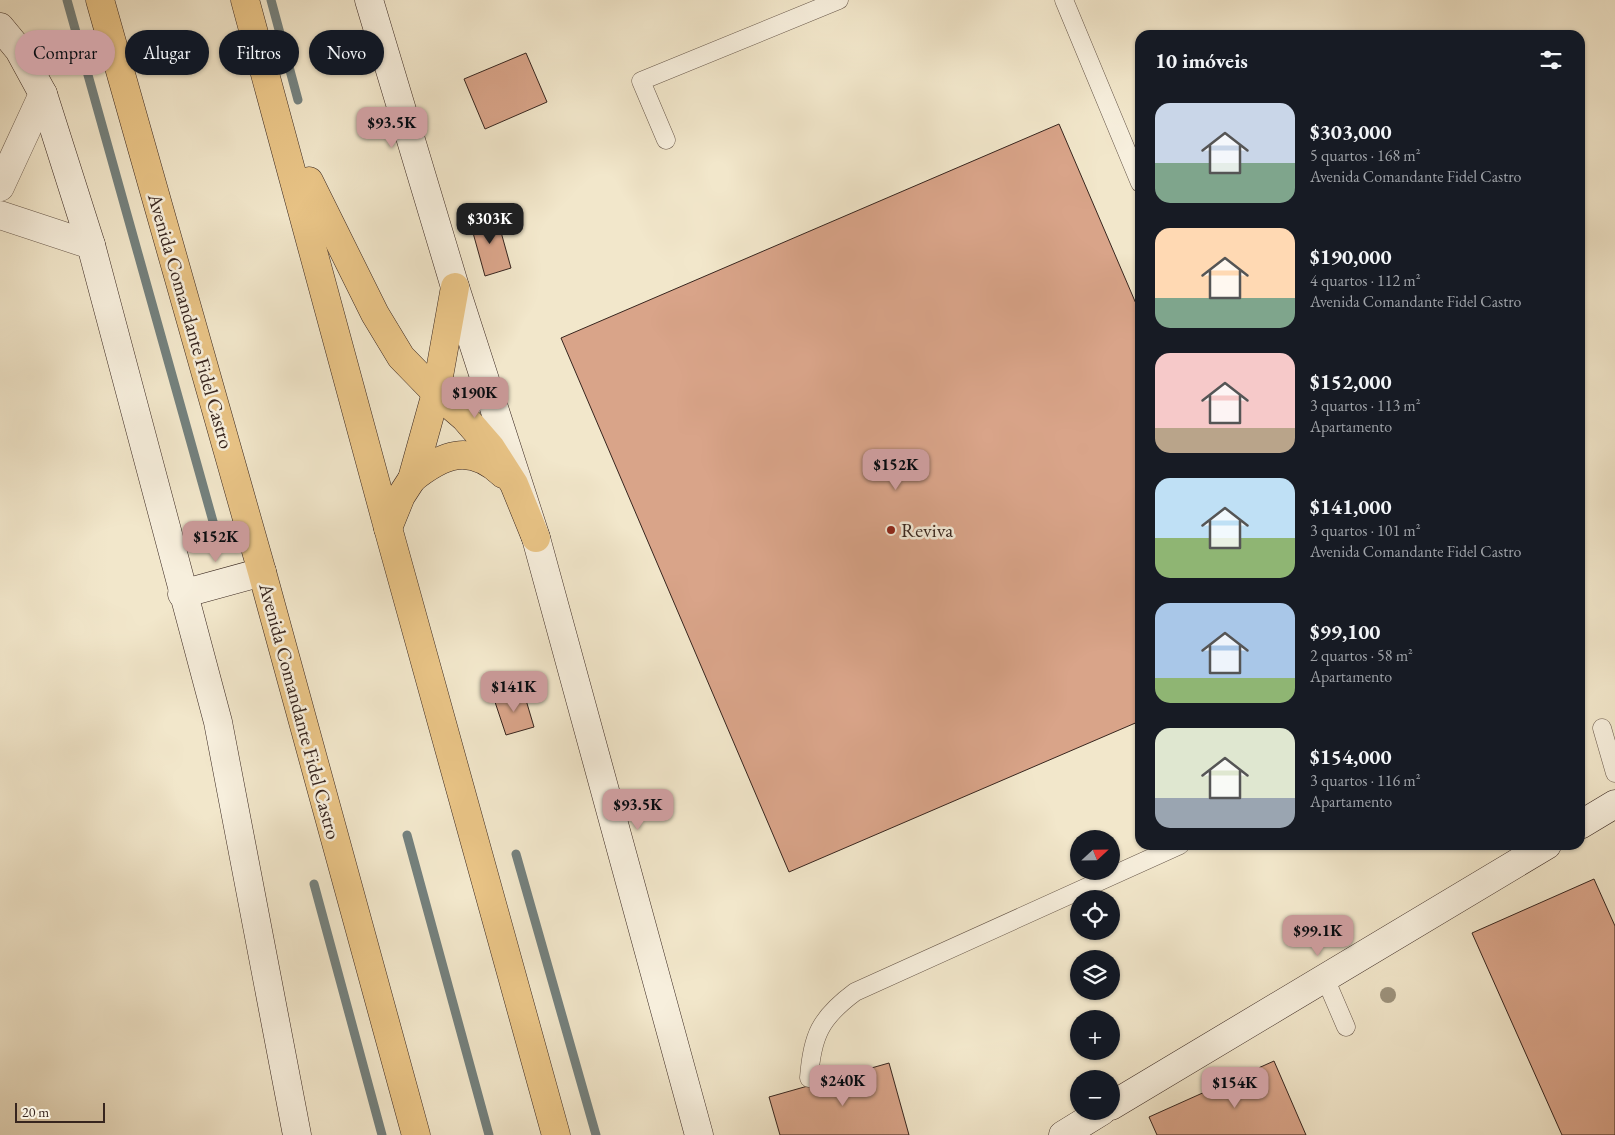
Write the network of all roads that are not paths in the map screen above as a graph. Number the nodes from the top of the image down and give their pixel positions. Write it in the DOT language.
graph roads {
  1 [pos="100,0"];
  2 [pos="245,0"];
  3 [pos="369,0"];
  4 [pos="839,0"];
  5 [pos="1064,0"];
  6 [pos="0,27"];
  7 [pos="267,78"];
  8 [pos="44,94"];
  9 [pos="666,140"];
  10 [pos="1135,171"];
  11 [pos="0,187"];
  12 [pos="0,215"];
  13 [pos="91,245"];
  14 [pos="455,287"];
  15 [pos="436,393"];
  16 [pos="412,479"];
  17 [pos="514,484"];
  18 [pos="388,528"];
  19 [pos="536,538"];
  20 [pos="262,572"];
  21 [pos="182,594"];
  22 [pos="1602,728"];
  23 [pos="1615,773"];
  24 [pos="1615,804"];
  25 [pos="1585,822"];
  26 [pos="1169,850"];
  27 [pos="1539,850"];
  28 [pos="1325,978"];
  29 [pos="1346,1027"];
  30 [pos="808,1078"];
  31 [pos="1120,1101"];
  32 [pos="1087,1120"];
  33 [pos="297,1135"];
  34 [pos="416,1135"];
  35 [pos="556,1135"];
  36 [pos="699,1135"];
  37 [pos="1063,1135"];
  1 -- 20 [label="highway, Avenida Comandante Fidel Castro"];
  2 -- 7 [label="highway"];
  3 -- 14 [label="street"];
  4 -- 9 [label="lane"];
  5 -- 10 [label="lane"];
  6 -- 8 [label="street"];
  7 -- 15 [label="highway"];
  7 -- 18 [label="highway"];
  8 -- 11 [label="street"];
  8 -- 13 [label="street"];
  12 -- 13 [label="street"];
  13 -- 21 [label="street"];
  14 -- 15 [label="highway"];
  14 -- 19 [label="street"];
  15 -- 16 [label="highway"];
  15 -- 17 [label="highway"];
  16 -- 17 [label="highway"];
  16 -- 18 [label="highway"];
  17 -- 19 [label="highway"];
  18 -- 35 [label="highway"];
  19 -- 36 [label="street"];
  20 -- 21 [label="street"];
  20 -- 34 [label="highway, Avenida Comandante Fidel Castro"];
  21 -- 33 [label="street"];
  22 -- 23 [label="lane"];
  24 -- 25 [label="street"];
  26 -- 30 [label="lane"];
  27 -- 28 [label="street"];
  28 -- 29 [label="lane"];
  28 -- 31 [label="street"];
  32 -- 37 [label="street"];
}
